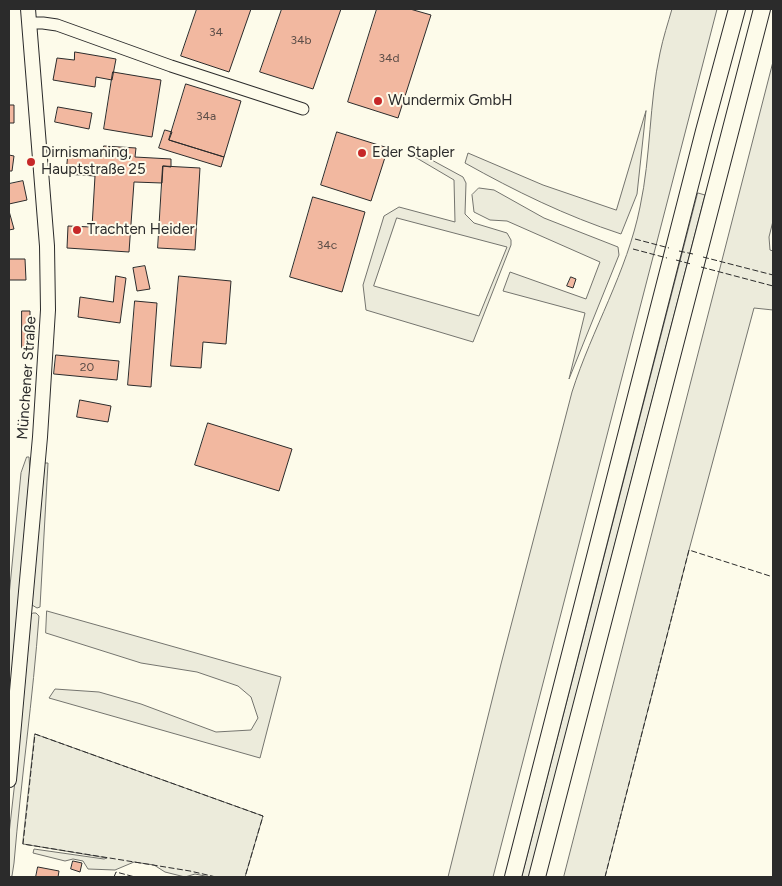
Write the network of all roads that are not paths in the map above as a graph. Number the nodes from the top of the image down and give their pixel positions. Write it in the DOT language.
graph roads {
  1 [pos="28,9"];
  2 [pos="737,9"];
  3 [pos="762,9"];
  4 [pos="29,23"];
  5 [pos="303,109"];
  6 [pos="9,780"];
  7 [pos="513,877"];
  8 [pos="537,877"];
  1 -- 4 [label="main road, Münchener Straße"];
  2 -- 7 [label="highway"];
  3 -- 8 [label="highway"];
  4 -- 5 [label="street"];
  4 -- 6 [label="main road, Münchener Straße"];
}
